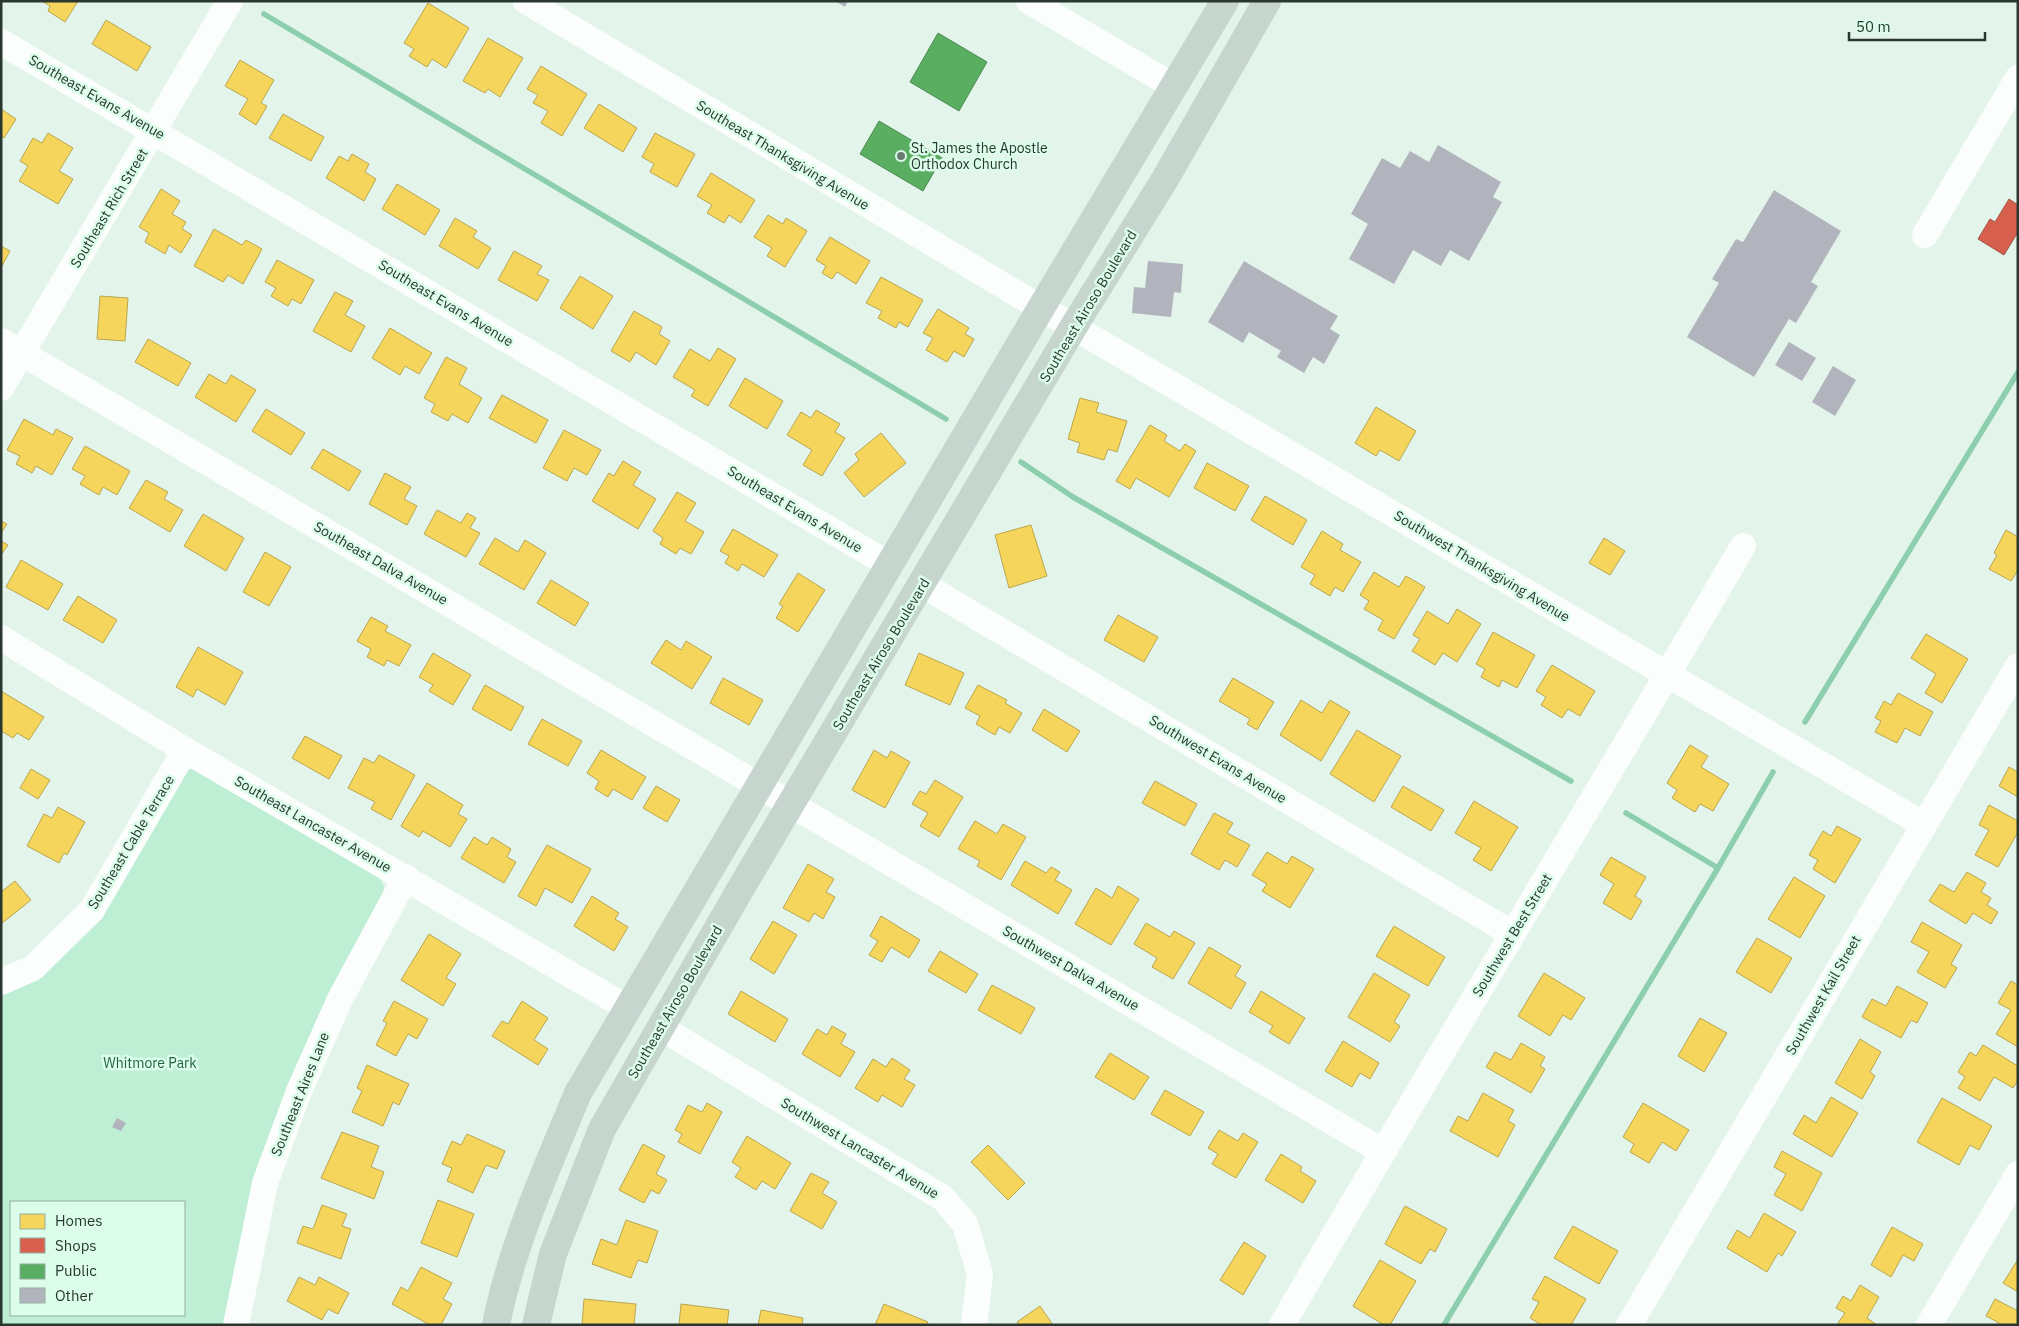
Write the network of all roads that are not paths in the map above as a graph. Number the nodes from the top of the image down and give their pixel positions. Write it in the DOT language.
graph roads {
  1 [pos="230,1"];
  2 [pos="1029,1"];
  3 [pos="1225,1"];
  4 [pos="1267,1"];
  5 [pos="528,2"];
  6 [pos="1,42"];
  7 [pos="2018,78"];
  8 [pos="1174,87"];
  9 [pos="155,131"];
  10 [pos="1925,235"];
  11 [pos="1041,308"];
  12 [pos="1074,326"];
  13 [pos="12,346"];
  14 [pos="1,388"];
  15 [pos="1743,546"];
  16 [pos="890,566"];
  17 [pos="923,584"];
  18 [pos="1,638"];
  19 [pos="2018,666"];
  20 [pos="1668,675"];
  21 [pos="185,750"];
  22 [pos="760,786"];
  23 [pos="792,804"];
  24 [pos="1923,824"];
  25 [pos="406,878"];
  26 [pos="1513,934"];
  27 [pos="1,982"];
  28 [pos="626,1007"];
  29 [pos="660,1027"];
  30 [pos="1382,1151"];
  31 [pos="2018,1174"];
  32 [pos="236,1325"];
  33 [pos="496,1325"];
  34 [pos="536,1325"];
  35 [pos="974,1325"];
  36 [pos="1282,1325"];
  37 [pos="1629,1325"];
  38 [pos="1929,1325"];
  1 -- 9 [label="street, Southeast Rich Street"];
  2 -- 8 [label="street"];
  3 -- 8 [label="main road"];
  4 -- 12 [label="main road, Southeast Airoso Boulevard"];
  5 -- 11 [label="street, Southeast Thanksgiving Avenue"];
  6 -- 9 [label="street, Southeast Evans Avenue"];
  7 -- 10 [label="street"];
  8 -- 11 [label="main road"];
  9 -- 13 [label="street, Southeast Rich Street"];
  9 -- 16 [label="street, Southeast Evans Avenue"];
  11 -- 12 [label="street, Southwest Thanksgiving Avenue"];
  11 -- 16 [label="main road"];
  12 -- 17 [label="main road, Southeast Airoso Boulevard"];
  12 -- 20 [label="street, Southwest Thanksgiving Avenue"];
  13 -- 14 [label="street, Southeast Rich Street"];
  13 -- 22 [label="street, Southeast Dalva Avenue"];
  15 -- 20 [label="street, Southwest Best Street"];
  16 -- 22 [label="main road"];
  17 -- 23 [label="main road, Southeast Airoso Boulevard"];
  17 -- 26 [label="street, Southwest Evans Avenue"];
  18 -- 21 [label="street, Southeast Lancaster Avenue"];
  19 -- 24 [label="street, Southwest Kail Street"];
  20 -- 24 [label="street, Southwest Thanksgiving Avenue"];
  20 -- 26 [label="street, Southwest Best Street"];
  21 -- 25 [label="street, Southeast Lancaster Avenue"];
  21 -- 27 [label="street, Southeast Cable Terrace"];
  22 -- 23 [label="street, Southwest Dalva Avenue"];
  22 -- 28 [label="main road"];
  23 -- 29 [label="main road, Southeast Airoso Boulevard"];
  23 -- 30 [label="street, Southwest Dalva Avenue"];
  24 -- 37 [label="street, Southwest Kail Street"];
  25 -- 28 [label="street, Southeast Lancaster Avenue"];
  25 -- 32 [label="street, Southeast Aires Lane"];
  26 -- 30 [label="street, Southwest Best Street"];
  28 -- 33 [label="main road"];
  29 -- 34 [label="main road, Southeast Airoso Boulevard"];
  29 -- 35 [label="street, Southwest Lancaster Avenue"];
  30 -- 36 [label="street, Southwest Best Street"];
  31 -- 38 [label="street"];
}
